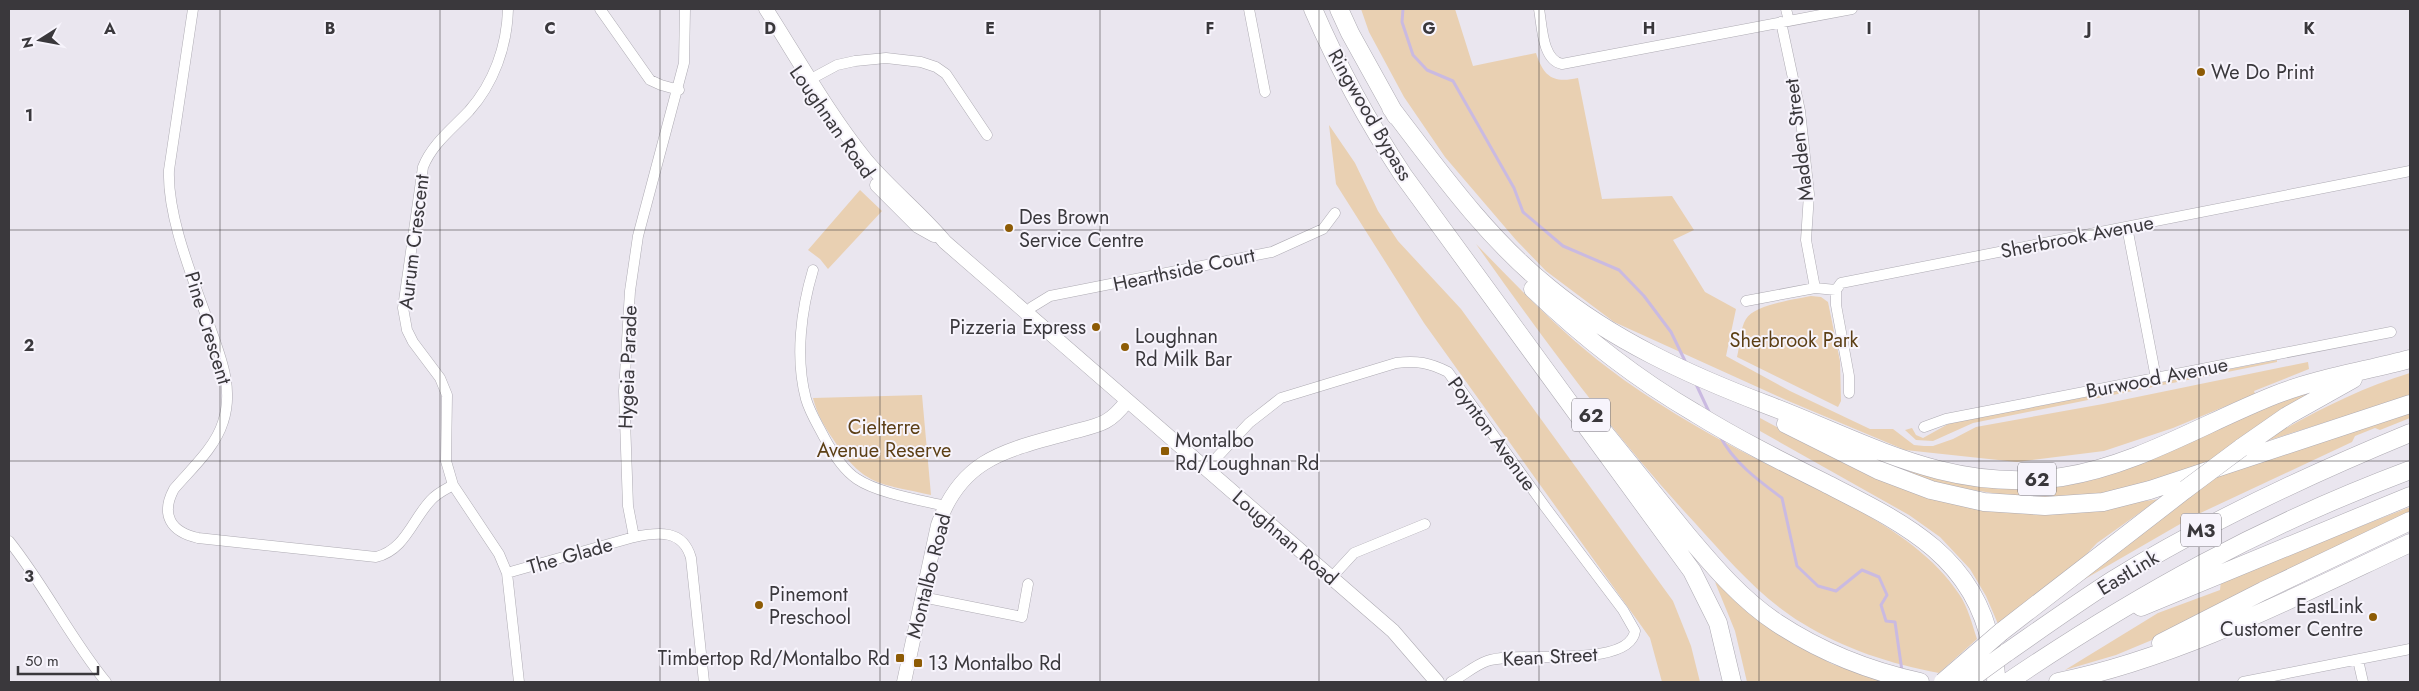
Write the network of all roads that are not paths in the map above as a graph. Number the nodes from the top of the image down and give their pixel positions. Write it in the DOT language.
graph roads {
  1 [pos="193,9"];
  2 [pos="508,9"];
  3 [pos="600,9"];
  4 [pos="685,9"];
  5 [pos="756,9"];
  6 [pos="766,9"];
  7 [pos="1249,9"];
  8 [pos="1313,9"];
  9 [pos="1339,9"];
  10 [pos="1539,9"];
  11 [pos="1786,9"];
  12 [pos="1852,9"];
  13 [pos="1785,22"];
  14 [pos="811,79"];
  15 [pos="679,90"];
  16 [pos="1265,92"];
  17 [pos="1391,108"];
  18 [pos="987,135"];
  19 [pos="2410,171"];
  20 [pos="1335,212"];
  21 [pos="1434,217"];
  22 [pos="2127,227"];
  23 [pos="945,242"];
  24 [pos="813,270"];
  25 [pos="1815,288"];
  26 [pos="1836,290"];
  27 [pos="1746,302"];
  28 [pos="1026,314"];
  29 [pos="2391,332"];
  30 [pos="2410,359"];
  31 [pos="2371,370"];
  32 [pos="2156,378"];
  33 [pos="1849,393"];
  34 [pos="1741,396"];
  35 [pos="1126,401"];
  36 [pos="2410,404"];
  37 [pos="1924,427"];
  38 [pos="2410,433"];
  39 [pos="1206,469"];
  40 [pos="2410,470"];
  41 [pos="453,484"];
  42 [pos="2410,496"];
  43 [pos="945,506"];
  44 [pos="2410,521"];
  45 [pos="1425,524"];
  46 [pos="634,537"];
  47 [pos="9,541"];
  48 [pos="2410,543"];
  49 [pos="507,574"];
  50 [pos="1331,578"];
  51 [pos="1028,584"];
  52 [pos="922,597"];
  53 [pos="1631,622"];
  54 [pos="2083,631"];
  55 [pos="2410,649"];
  56 [pos="2358,660"];
  57 [pos="2121,666"];
  58 [pos="106,682"];
  59 [pos="519,682"];
  60 [pos="704,682"];
  61 [pos="904,682"];
  62 [pos="1437,682"];
  63 [pos="1451,682"];
  64 [pos="1732,682"];
  65 [pos="1920,682"];
  66 [pos="1943,682"];
  67 [pos="1966,682"];
  68 [pos="1996,682"];
  69 [pos="2008,682"];
  70 [pos="2058,682"];
  71 [pos="2243,682"];
  72 [pos="2363,682"];
  1 -- 41 [label="street, Pine Crescent"];
  2 -- 41 [label="street, Aurum Crescent"];
  3 -- 15 [label="street"];
  4 -- 15 [label="street, Hygeia Parade"];
  5 -- 23 [label="main road, Loughnan Road"];
  6 -- 14 [label="main road, Loughnan Road"];
  7 -- 16 [label="street"];
  8 -- 21 [label="highway, Ringwood Bypass"];
  9 -- 17 [label="highway, Ringwood Bypass"];
  10 -- 13 [label="street"];
  11 -- 13 [label="street, Madden Street"];
  12 -- 13 [label="street"];
  13 -- 25 [label="street, Madden Street"];
  14 -- 18 [label="street"];
  14 -- 23 [label="main road, Loughnan Road"];
  15 -- 46 [label="street, Hygeia Parade"];
  17 -- 34 [label="highway, 62"];
  17 -- 68 [label="highway"];
  19 -- 22 [label="street, Sherbrook Avenue"];
  20 -- 28 [label="street, Hearthside Court"];
  21 -- 64 [label="highway"];
  21 -- 65 [label="highway, 62"];
  22 -- 26 [label="street, Sherbrook Avenue"];
  22 -- 32 [label="street"];
  23 -- 28 [label="main road, Loughnan Road"];
  24 -- 43 [label="street"];
  25 -- 26 [label="street"];
  25 -- 27 [label="street"];
  26 -- 33 [label="street"];
  28 -- 35 [label="main road, Loughnan Road"];
  29 -- 32 [label="street, Burwood Avenue"];
  30 -- 31 [label="highway, 62"];
  31 -- 34 [label="highway, 62"];
  31 -- 66 [label="highway, bridge"];
  32 -- 37 [label="street, Burwood Avenue"];
  34 -- 36 [label="highway"];
  35 -- 39 [label="main road, Loughnan Road"];
  35 -- 43 [label="main road, Montalbo Road"];
  38 -- 67 [label="highway, EastLink / M3, bridge"];
  39 -- 50 [label="main road, Loughnan Road"];
  39 -- 53 [label="street, Poynton Avenue"];
  40 -- 54 [label="highway, EastLink / M3"];
  41 -- 49 [label="street, Aurum Crescent"];
  42 -- 54 [label="highway"];
  43 -- 52 [label="main road, Montalbo Road"];
  44 -- 57 [label="highway"];
  45 -- 50 [label="street"];
  46 -- 49 [label="street, The Glade"];
  46 -- 60 [label="street"];
  47 -- 58 [label="street"];
  48 -- 57 [label="highway"];
  49 -- 59 [label="street, Aurum Crescent"];
  50 -- 62 [label="main road, Loughnan Road"];
  51 -- 52 [label="street"];
  52 -- 61 [label="main road, Montalbo Road"];
  53 -- 63 [label="street, Kean Street"];
  54 -- 69 [label="highway, EastLink / M3"];
  55 -- 56 [label="street"];
  56 -- 71 [label="street"];
  56 -- 72 [label="street"];
  57 -- 70 [label="highway"];
}
